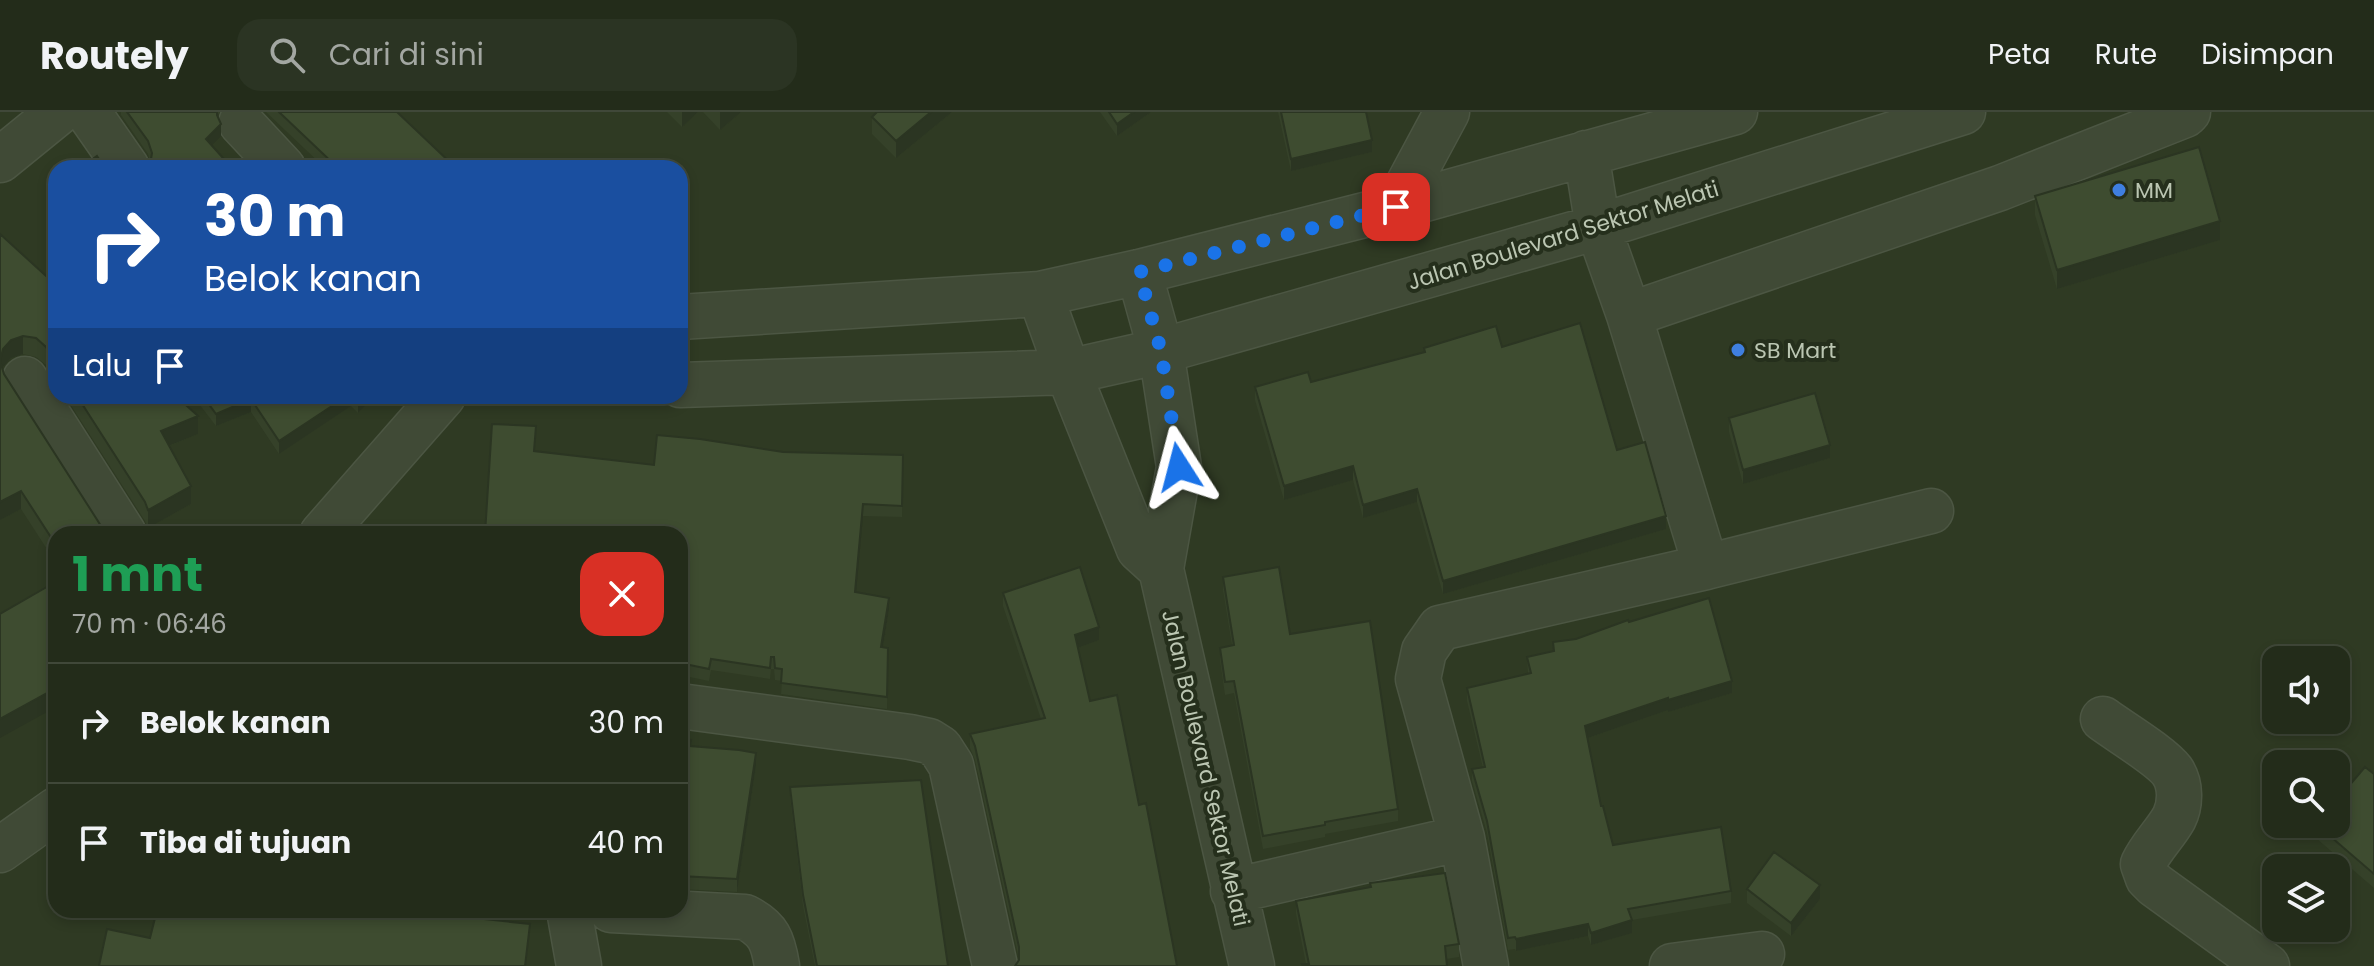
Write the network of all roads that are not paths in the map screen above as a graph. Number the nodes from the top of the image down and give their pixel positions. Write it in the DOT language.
graph roads {
  1 [pos="59,112"];
  2 [pos="88,112"];
  3 [pos="1447,112"];
  4 [pos="1735,112"];
  5 [pos="1963,112"];
  6 [pos="2188,112"];
  7 [pos="241,123"];
  8 [pos="1586,153"];
  9 [pos="0,160"];
  10 [pos="121,160"];
  11 [pos="276,160"];
  12 [pos="1396,207"];
  13 [pos="1598,227"];
  14 [pos="1139,272"];
  15 [pos="1040,294"];
  16 [pos="1629,315"];
  17 [pos="688,316"];
  18 [pos="1161,351"];
  19 [pos="1068,372"];
  20 [pos="25,379"];
  21 [pos="688,385"];
  22 [pos="436,404"];
  23 [pos="1931,511"];
  24 [pos="119,526"];
  25 [pos="329,526"];
  26 [pos="1706,567"];
  27 [pos="1161,569"];
  28 [pos="688,707"];
  29 [pos="2103,719"];
  30 [pos="48,816"];
  31 [pos="1462,838"];
  32 [pos="0,850"];
  33 [pos="1233,891"];
  34 [pos="688,914"];
  35 [pos="570,918"];
  36 [pos="1762,954"];
  37 [pos="579,966"];
  38 [pos="777,966"];
  39 [pos="995,966"];
  40 [pos="1252,966"];
  41 [pos="1486,966"];
  42 [pos="1672,966"];
  43 [pos="2267,966"];
  1 -- 9 [label="street"];
  2 -- 10 [label="street"];
  3 -- 12 [label="street"];
  4 -- 8 [label="street"];
  5 -- 13 [label="street, Jalan Boulevard Sektor Melati"];
  6 -- 16 [label="street"];
  7 -- 11 [label="street"];
  8 -- 12 [label="street"];
  8 -- 13 [label="street"];
  12 -- 14 [label="street"];
  13 -- 16 [label="street"];
  13 -- 18 [label="street, Jalan Boulevard Sektor Melati"];
  14 -- 15 [label="street"];
  14 -- 18 [label="street, Jalan Boulevard Sektor Melati"];
  15 -- 17 [label="street"];
  15 -- 19 [label="street, Jalan Boulevard Sektor Melati"];
  16 -- 26 [label="street"];
  18 -- 19 [label="street, Jalan Boulevard Sektor Melati"];
  18 -- 27 [label="street, Jalan Boulevard Sektor Melati"];
  19 -- 21 [label="street, Jalan Boulevard Sektor Melati"];
  19 -- 27 [label="street, Jalan Boulevard Sektor Melati"];
  20 -- 24 [label="street"];
  22 -- 25 [label="street"];
  23 -- 26 [label="street"];
  26 -- 31 [label="street"];
  27 -- 33 [label="street, Jalan Boulevard Sektor Melati"];
  28 -- 39 [label="street"];
  29 -- 43 [label="street"];
  30 -- 32 [label="street"];
  31 -- 33 [label="street"];
  31 -- 41 [label="street"];
  33 -- 40 [label="street, Jalan Boulevard Sektor Melati"];
  34 -- 38 [label="street"];
  35 -- 37 [label="street"];
  36 -- 42 [label="street"];
}
